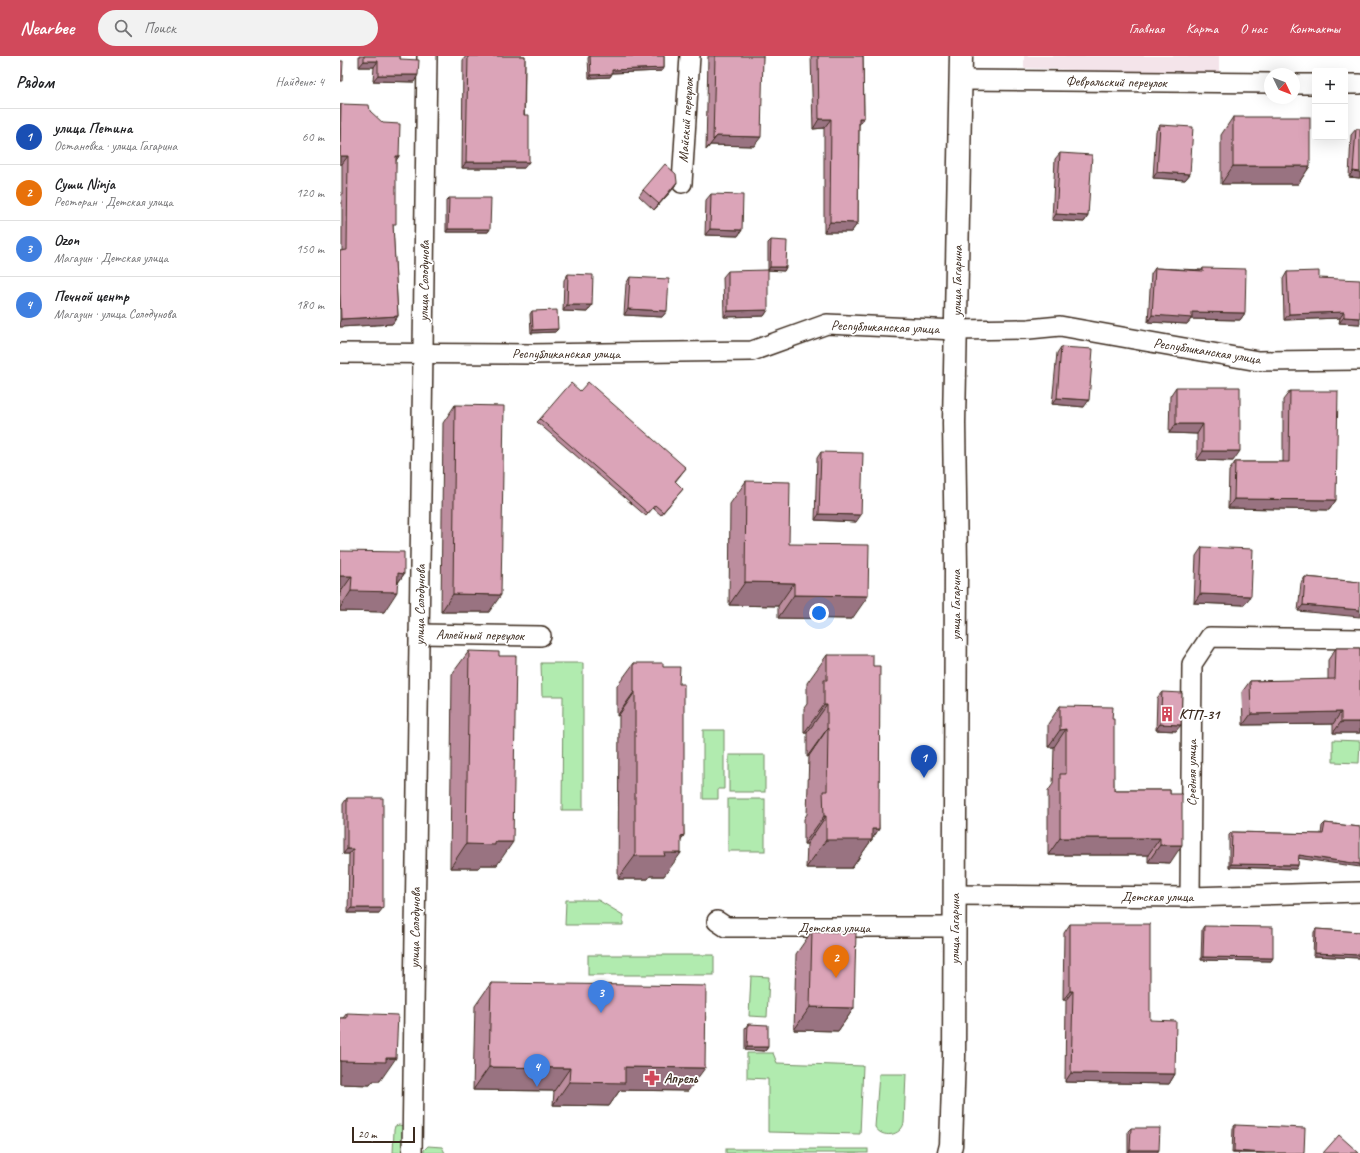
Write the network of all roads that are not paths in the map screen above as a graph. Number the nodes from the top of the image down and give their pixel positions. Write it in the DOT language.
graph roads {
  1 [pos="427,56"];
  2 [pos="690,56"];
  3 [pos="962,56"];
  4 [pos="961,80"];
  5 [pos="1264,84"];
  6 [pos="1300,84"];
  7 [pos="1312,84"];
  8 [pos="1348,84"];
  9 [pos="1360,84"];
  10 [pos="682,183"];
  11 [pos="955,330"];
  12 [pos="340,353"];
  13 [pos="423,353"];
  14 [pos="1360,360"];
  15 [pos="419,634"];
  16 [pos="541,636"];
  17 [pos="1360,639"];
  18 [pos="1360,892"];
  19 [pos="954,895"];
  20 [pos="1190,897"];
  21 [pos="717,921"];
  22 [pos="954,927"];
  23 [pos="412,1153"];
  24 [pos="949,1153"];
  1 -- 13 [label="street, улица Солодунова"];
  2 -- 10 [label="street, Майский переулок"];
  3 -- 4 [label="street, улица Гагарина"];
  4 -- 5 [label="street, Февральский переулок"];
  4 -- 11 [label="street, улица Гагарина"];
  6 -- 7 [label="street"];
  8 -- 9 [label="street"];
  11 -- 13 [label="street, Республиканская улица"];
  11 -- 14 [label="street, Республиканская улица"];
  11 -- 19 [label="street, улица Гагарина"];
  12 -- 13 [label="street, Республиканская улица"];
  13 -- 15 [label="street, улица Солодунова"];
  15 -- 16 [label="street, Аллейный переулок"];
  15 -- 23 [label="street, улица Солодунова"];
  17 -- 20 [label="street, Средняя улица"];
  18 -- 20 [label="street, Детская улица"];
  19 -- 20 [label="street, Детская улица"];
  19 -- 22 [label="street, улица Гагарина"];
  21 -- 22 [label="street, Детская улица"];
  22 -- 24 [label="street, улица Гагарина"];
}
